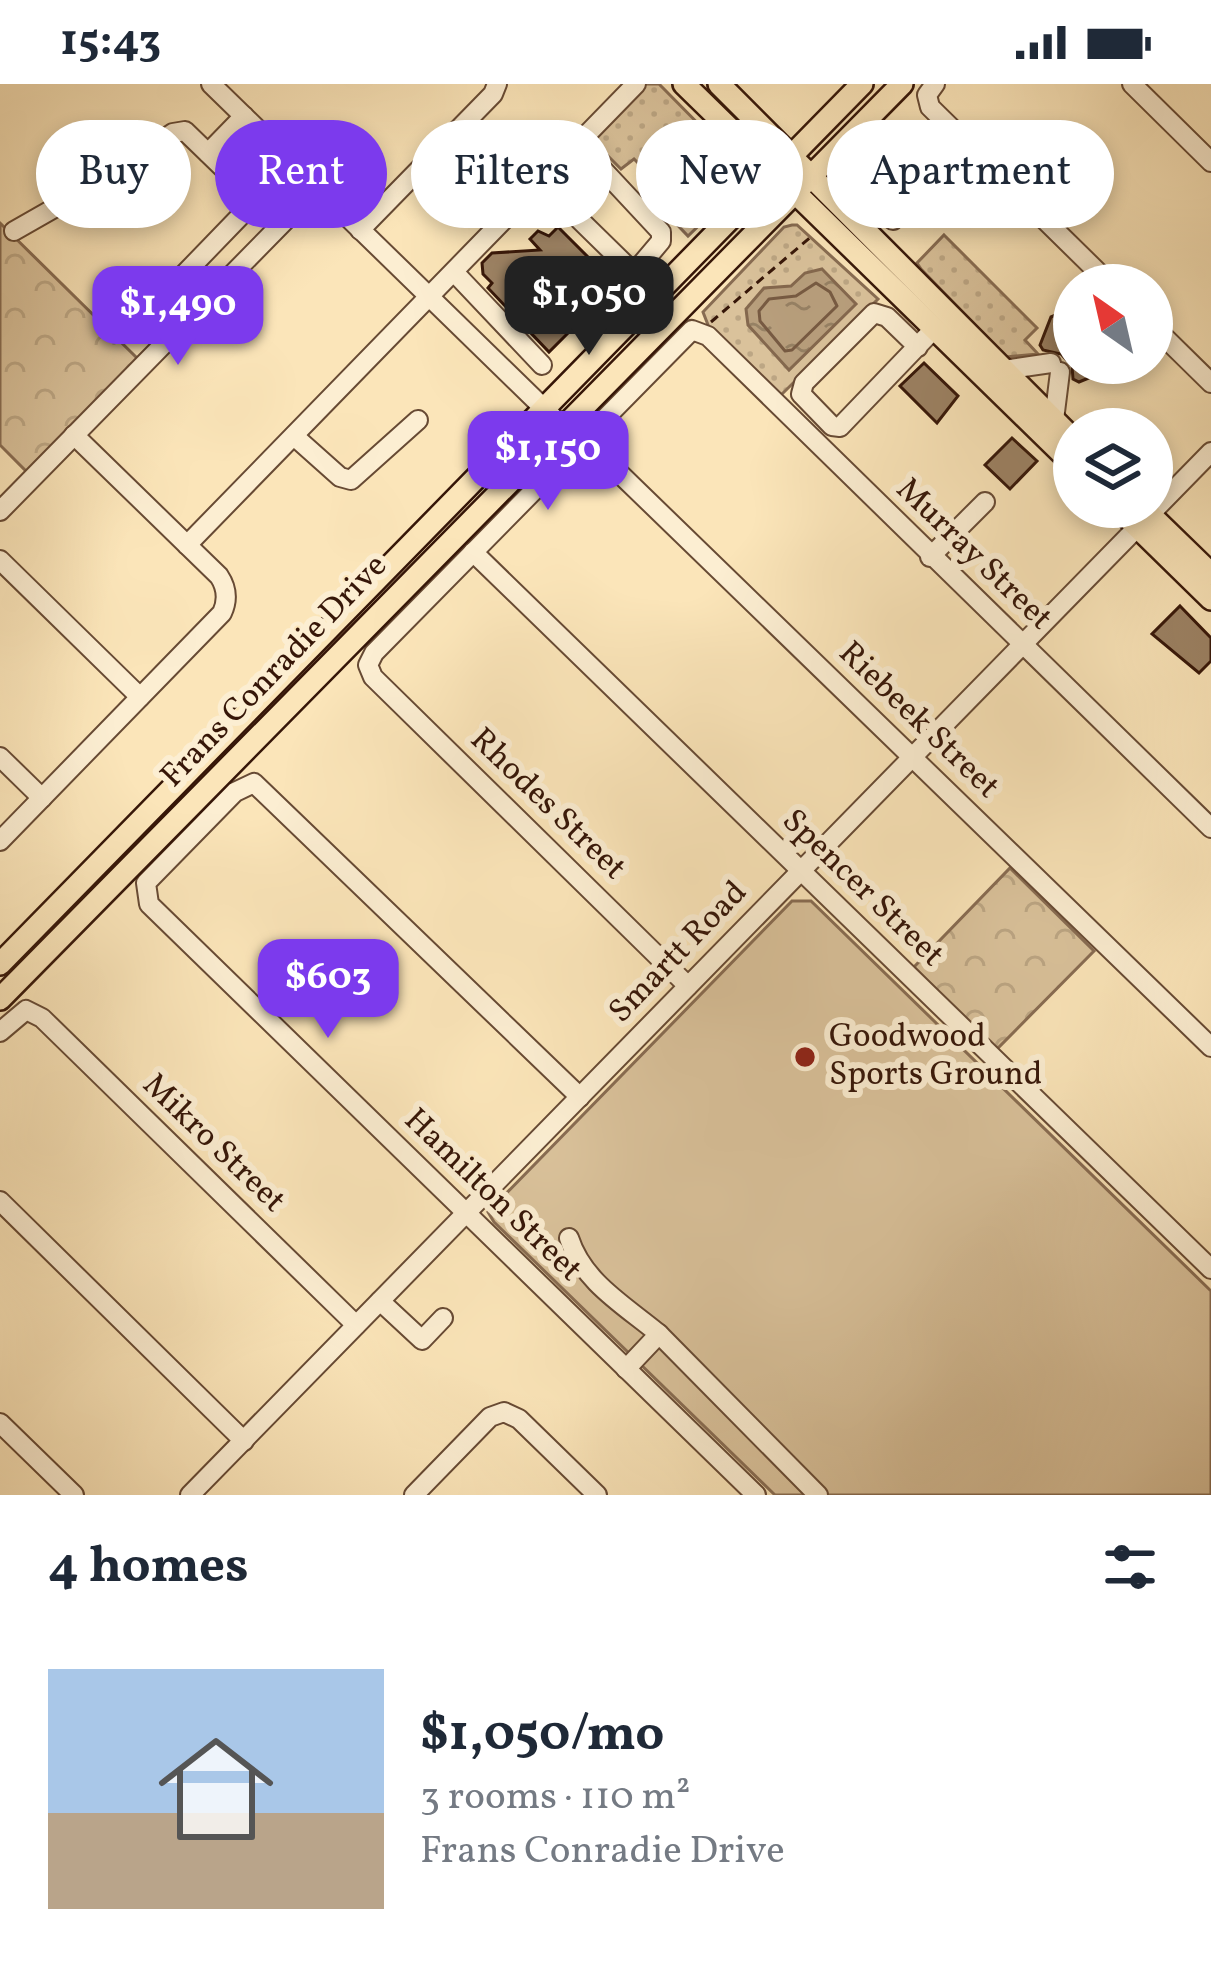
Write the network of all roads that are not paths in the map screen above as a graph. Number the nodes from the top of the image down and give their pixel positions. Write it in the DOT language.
graph roads {
  1 [pos="211,84"];
  2 [pos="497,84"];
  3 [pos="636,84"];
  4 [pos="685,84"];
  5 [pos="719,84"];
  6 [pos="862,84"];
  7 [pos="902,84"];
  8 [pos="1132,84"];
  9 [pos="931,92"];
  10 [pos="244,116"];
  11 [pos="248,120"];
  12 [pos="601,120"];
  13 [pos="721,120"];
  14 [pos="756,120"];
  15 [pos="951,120"];
  16 [pos="803,145"];
  17 [pos="208,153"];
  18 [pos="1211,162"];
  19 [pos="803,167"];
  20 [pos="811,175"];
  21 [pos="612,179"];
  22 [pos="803,183"];
  23 [pos="803,201"];
  24 [pos="278,228"];
  25 [pos="496,228"];
  26 [pos="588,228"];
  27 [pos="721,228"];
  28 [pos="758,228"];
  29 [pos="1053,228"];
  30 [pos="360,230"];
  31 [pos="14,231"];
  32 [pos="1090,264"];
  33 [pos="454,272"];
  34 [pos="634,273"];
  35 [pos="430,297"];
  36 [pos="135,326"];
  37 [pos="584,326"];
  38 [pos="934,329"];
  39 [pos="918,346"];
  40 [pos="1173,346"];
  41 [pos="542,365"];
  42 [pos="1004,370"];
  43 [pos="1211,383"];
  44 [pos="1054,408"];
  45 [pos="544,409"];
  46 [pos="1053,419"];
  47 [pos="418,420"];
  48 [pos="562,426"];
  49 [pos="74,435"];
  50 [pos="294,436"];
  51 [pos="584,438"];
  52 [pos="1053,445"];
  53 [pos="1211,452"];
  54 [pos="1173,488"];
  55 [pos="985,502"];
  56 [pos="0,511"];
  57 [pos="1132,528"];
  58 [pos="1153,528"];
  59 [pos="1157,528"];
  60 [pos="187,544"];
  61 [pos="473,552"];
  62 [pos="930,557"];
  63 [pos="0,560"];
  64 [pos="1211,574"];
  65 [pos="1211,598"];
  66 [pos="1023,645"];
  67 [pos="140,697"];
  68 [pos="0,757"];
  69 [pos="912,757"];
  70 [pos="42,798"];
  71 [pos="1211,828"];
  72 [pos="0,841"];
  73 [pos="801,872"];
  74 [pos="0,964"];
  75 [pos="688,986"];
  76 [pos="0,999"];
  77 [pos="0,1032"];
  78 [pos="1211,1047"];
  79 [pos="580,1097"];
  80 [pos="0,1201"];
  81 [pos="466,1213"];
  82 [pos="569,1238"];
  83 [pos="1207,1258"];
  84 [pos="380,1301"];
  85 [pos="443,1318"];
  86 [pos="356,1325"];
  87 [pos="659,1334"];
  88 [pos="626,1369"];
  89 [pos="0,1423"];
  90 [pos="244,1441"];
  91 [pos="74,1495"];
  92 [pos="190,1495"];
  93 [pos="414,1495"];
  94 [pos="597,1495"];
  95 [pos="756,1495"];
  96 [pos="818,1495"];
  1 -- 10 [label="street"];
  2 -- 30 [label="street"];
  3 -- 12 [label="street"];
  4 -- 13 [label="main road"];
  5 -- 14 [label="main road"];
  6 -- 16 [label="main road, Frans Conradie Drive"];
  7 -- 20 [label="main road, Frans Conradie Drive"];
  8 -- 18 [label="street"];
  9 -- 15 [label="street"];
  10 -- 11 [label="street"];
  10 -- 17 [label="street"];
  17 -- 31 [label="street"];
  17 -- 36 [label="street"];
  19 -- 20 [label="main road"];
  20 -- 22 [label="main road, Frans Conradie Drive"];
  20 -- 42 [label="main road"];
  21 -- 34 [label="street"];
  23 -- 38 [label="main road"];
  24 -- 49 [label="street"];
  25 -- 33 [label="street"];
  26 -- 34 [label="street"];
  27 -- 45 [label="main road, Frans Conradie Drive"];
  28 -- 48 [label="main road, Frans Conradie Drive"];
  29 -- 32 [label="street"];
  30 -- 35 [label="street"];
  33 -- 35 [label="street"];
  33 -- 41 [label="street"];
  34 -- 37 [label="street"];
  35 -- 45 [label="street"];
  35 -- 50 [label="street"];
  38 -- 39 [label="street"];
  38 -- 52 [label="main road"];
  39 -- 39 [label="street"];
  40 -- 43 [label="street"];
  42 -- 44 [label="street"];
  42 -- 46 [label="main road"];
  45 -- 48 [label="street"];
  45 -- 74 [label="main road, Frans Conradie Drive"];
  47 -- 50 [label="street"];
  48 -- 76 [label="main road, Frans Conradie Drive"];
  49 -- 56 [label="street"];
  49 -- 60 [label="street"];
  50 -- 60 [label="street"];
  51 -- 61 [label="street"];
  51 -- 62 [label="street, Murray Street"];
  51 -- 69 [label="street, Riebeek Street"];
  53 -- 54 [label="street, Smartt Road"];
  55 -- 62 [label="street"];
  57 -- 66 [label="street, Smartt Road"];
  58 -- 65 [label="main road"];
  59 -- 64 [label="main road"];
  60 -- 67 [label="street"];
  61 -- 73 [label="street, Spencer Street"];
  61 -- 75 [label="street, Rhodes Street"];
  62 -- 66 [label="street, Murray Street"];
  63 -- 67 [label="street"];
  66 -- 69 [label="street, Smartt Road"];
  66 -- 71 [label="street, Murray Street"];
  67 -- 70 [label="street"];
  68 -- 70 [label="street"];
  69 -- 73 [label="street, Smartt Road"];
  69 -- 78 [label="street, Riebeek Street"];
  70 -- 72 [label="street"];
  73 -- 75 [label="street, Smartt Road"];
  73 -- 83 [label="street, Spencer Street"];
  75 -- 79 [label="street, Smartt Road"];
  77 -- 86 [label="street, Mikro Street"];
  79 -- 81 [label="street, Smartt Road"];
  79 -- 81 [label="street, Hamilton Street"];
  80 -- 90 [label="street"];
  81 -- 84 [label="street, Smartt Road"];
  81 -- 88 [label="street, Hamilton Street"];
  82 -- 87 [label="street"];
  84 -- 85 [label="street"];
  84 -- 86 [label="street, Smartt Road"];
  86 -- 90 [label="street, Smartt Road"];
  87 -- 88 [label="street"];
  87 -- 96 [label="street"];
  88 -- 95 [label="street, Hamilton Street"];
  89 -- 91 [label="street"];
  90 -- 92 [label="street, Smartt Road"];
  93 -- 94 [label="street"];
}
